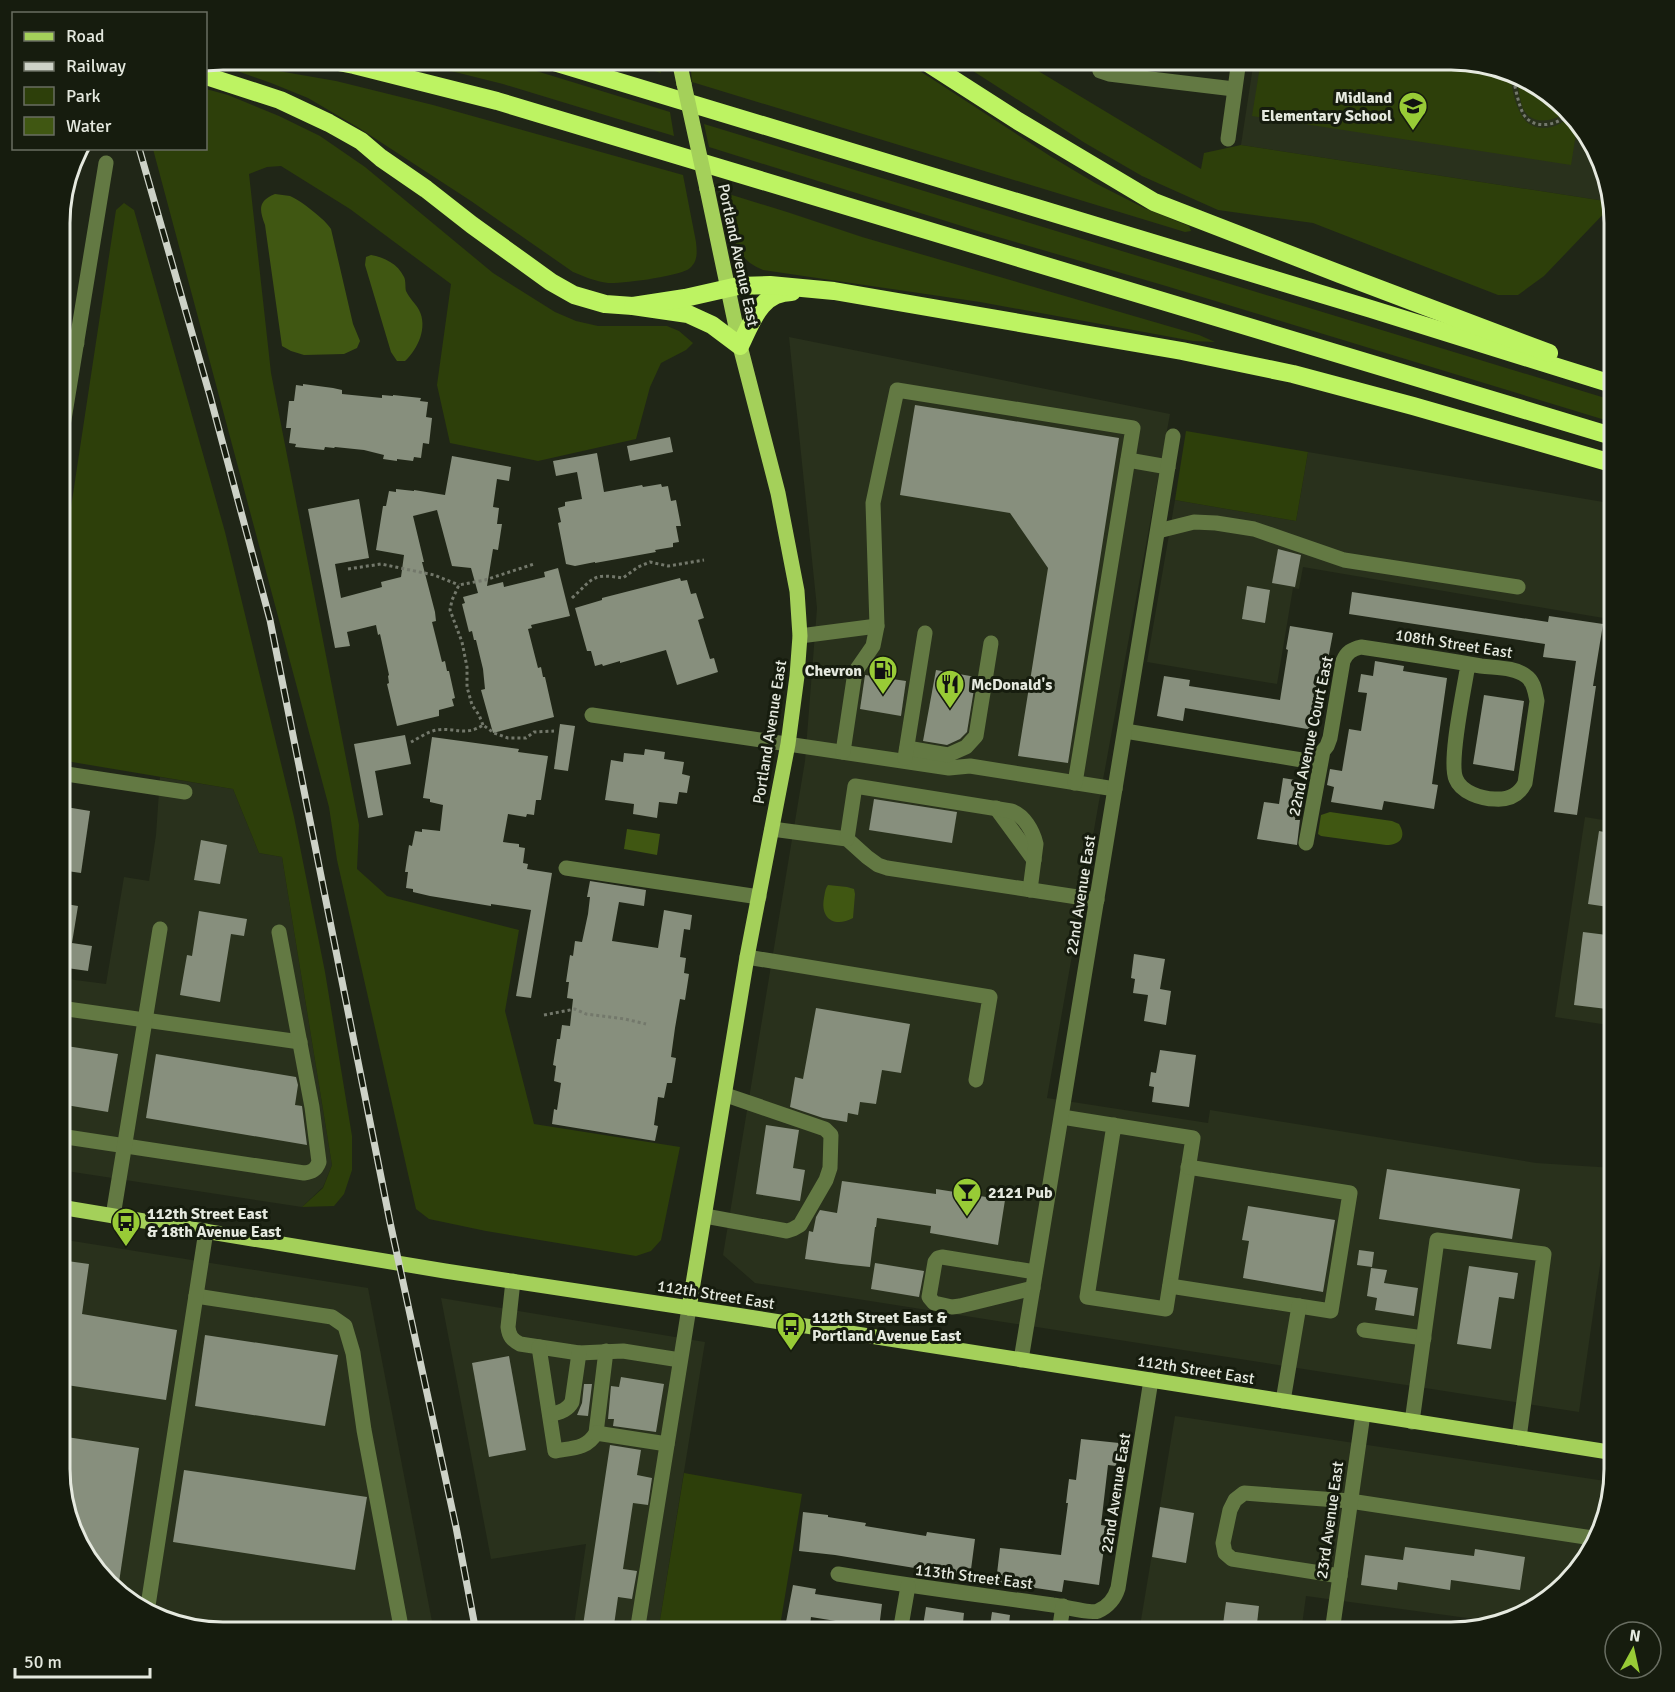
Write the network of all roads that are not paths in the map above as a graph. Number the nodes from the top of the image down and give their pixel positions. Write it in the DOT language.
graph roads {
  1 [pos="370,70"];
  2 [pos="582,70"];
  3 [pos="681,70"];
  4 [pos="939,71"];
  5 [pos="1100,71"];
  6 [pos="1237,71"];
  7 [pos="207,76"];
  8 [pos="1234,89"];
  9 [pos="1228,139"];
  10 [pos="106,163"];
  11 [pos="728,288"];
  12 [pos="834,291"];
  13 [pos="633,306"];
  14 [pos="71,342"];
  15 [pos="77,343"];
  16 [pos="740,346"];
  17 [pos="1604,374"];
  18 [pos="71,379"];
  19 [pos="1604,382"];
  20 [pos="1604,434"];
  21 [pos="1173,436"];
  22 [pos="1128,460"];
  23 [pos="1604,461"];
  24 [pos="1168,467"];
  25 [pos="1158,531"];
  26 [pos="1518,587"];
  27 [pos="877,626"];
  28 [pos="925,633"];
  29 [pos="800,636"];
  30 [pos="991,643"];
  31 [pos="1361,647"];
  32 [pos="1468,663"];
  33 [pos="592,715"];
  34 [pos="1125,731"];
  35 [pos="788,744"];
  36 [pos="1323,751"];
  37 [pos="843,752"];
  38 [pos="906,755"];
  39 [pos="71,775"];
  40 [pos="1075,783"];
  41 [pos="1115,789"];
  42 [pos="185,792"];
  43 [pos="772,829"];
  44 [pos="847,839"];
  45 [pos="1306,843"];
  46 [pos="566,868"];
  47 [pos="1029,890"];
  48 [pos="759,897"];
  49 [pos="1097,900"];
  50 [pos="160,929"];
  51 [pos="279,932"];
  52 [pos="747,957"];
  53 [pos="70,1009"];
  54 [pos="145,1020"];
  55 [pos="300,1042"];
  56 [pos="976,1080"];
  57 [pos="726,1095"];
  58 [pos="1062,1117"];
  59 [pos="1114,1125"];
  60 [pos="70,1138"];
  61 [pos="125,1146"];
  62 [pos="1188,1167"];
  63 [pos="70,1209"];
  64 [pos="113,1216"];
  65 [pos="705,1216"];
  66 [pos="206,1231"];
  67 [pos="1035,1272"];
  68 [pos="513,1281"];
  69 [pos="1170,1286"];
  70 [pos="1033,1288"];
  71 [pos="196,1296"];
  72 [pos="1299,1306"];
  73 [pos="689,1308"];
  74 [pos="1364,1330"];
  75 [pos="1424,1338"];
  76 [pos="538,1347"];
  77 [pos="606,1351"];
  78 [pos="579,1353"];
  79 [pos="680,1360"];
  80 [pos="1021,1360"];
  81 [pos="1151,1380"];
  82 [pos="1283,1401"];
  83 [pos="1363,1414"];
  84 [pos="550,1415"];
  85 [pos="1412,1422"];
  86 [pos="596,1433"];
  87 [pos="1519,1438"];
  88 [pos="667,1444"];
  89 [pos="1604,1451"];
  90 [pos="1350,1502"];
  91 [pos="1588,1537"];
  92 [pos="838,1574"];
  93 [pos="1340,1576"];
  94 [pos="908,1586"];
  95 [pos="149,1602"];
  96 [pos="1063,1606"];
  97 [pos="1105,1607"];
  98 [pos="400,1622"];
  99 [pos="639,1622"];
  100 [pos="902,1622"];
  101 [pos="1061,1622"];
  102 [pos="1333,1622"];
  1 -- 20 [label="highway"];
  2 -- 19 [label="highway"];
  3 -- 11 [label="main road, Portland Avenue East, bridge"];
  4 -- 17 [label="highway"];
  5 -- 8 [label="street"];
  6 -- 8 [label="street"];
  7 -- 13 [label="highway"];
  8 -- 9 [label="street"];
  10 -- 15 [label="street"];
  11 -- 12 [label="highway"];
  11 -- 13 [label="highway"];
  11 -- 16 [label="main road, Portland Avenue East"];
  12 -- 16 [label="highway"];
  12 -- 23 [label="highway"];
  13 -- 16 [label="highway"];
  14 -- 15 [label="street"];
  15 -- 18 [label="street"];
  16 -- 29 [label="main road, Portland Avenue East"];
  21 -- 24 [label="street, 22nd Avenue East"];
  22 -- 24 [label="street"];
  22 -- 27 [label="street"];
  22 -- 40 [label="street"];
  24 -- 25 [label="street, 22nd Avenue East"];
  25 -- 26 [label="street"];
  25 -- 34 [label="street, 22nd Avenue East"];
  27 -- 29 [label="street"];
  27 -- 37 [label="street"];
  28 -- 38 [label="street"];
  29 -- 35 [label="main road, Portland Avenue East"];
  30 -- 38 [label="street"];
  31 -- 32 [label="street, 108th Street East"];
  31 -- 36 [label="street, 22nd Avenue Court East"];
  32 -- 32 [label="street, 108th Street East"];
  33 -- 35 [label="street"];
  34 -- 36 [label="street"];
  34 -- 41 [label="street, 22nd Avenue East"];
  35 -- 37 [label="street"];
  35 -- 43 [label="main road, Portland Avenue East"];
  36 -- 45 [label="street, 22nd Avenue Court East"];
  37 -- 38 [label="street"];
  38 -- 40 [label="street"];
  39 -- 42 [label="street"];
  40 -- 41 [label="street"];
  41 -- 49 [label="street, 22nd Avenue East"];
  43 -- 44 [label="street"];
  43 -- 48 [label="main road, Portland Avenue East"];
  44 -- 47 [label="street"];
  44 -- 47 [label="street"];
  46 -- 48 [label="street"];
  47 -- 49 [label="street"];
  48 -- 52 [label="main road, Portland Avenue East"];
  49 -- 58 [label="street, 22nd Avenue East"];
  50 -- 54 [label="street"];
  51 -- 55 [label="street"];
  52 -- 56 [label="street"];
  52 -- 57 [label="main road, Portland Avenue East"];
  53 -- 54 [label="street"];
  54 -- 55 [label="street"];
  54 -- 61 [label="street"];
  55 -- 61 [label="street"];
  57 -- 65 [label="main road, Portland Avenue East"];
  57 -- 65 [label="street"];
  58 -- 59 [label="street"];
  58 -- 67 [label="street, 22nd Avenue East"];
  59 -- 62 [label="street"];
  59 -- 69 [label="street"];
  60 -- 61 [label="street"];
  61 -- 64 [label="street"];
  62 -- 69 [label="street"];
  62 -- 72 [label="street"];
  63 -- 64 [label="main road, 112th Street East"];
  64 -- 66 [label="main road, 112th Street East"];
  65 -- 73 [label="main road, Portland Avenue East"];
  66 -- 68 [label="main road, 112th Street East"];
  66 -- 71 [label="street"];
  67 -- 70 [label="street, 22nd Avenue East"];
  67 -- 70 [label="street"];
  68 -- 73 [label="main road, 112th Street East"];
  68 -- 76 [label="street"];
  69 -- 72 [label="street"];
  70 -- 80 [label="street, 22nd Avenue East"];
  71 -- 95 [label="street"];
  71 -- 98 [label="street"];
  72 -- 82 [label="street"];
  73 -- 79 [label="street"];
  73 -- 80 [label="main road, 112th Street East"];
  74 -- 75 [label="street"];
  75 -- 85 [label="street"];
  75 -- 87 [label="street"];
  76 -- 78 [label="street"];
  76 -- 84 [label="street"];
  77 -- 78 [label="street"];
  77 -- 79 [label="street"];
  77 -- 86 [label="street"];
  78 -- 84 [label="street"];
  79 -- 88 [label="street"];
  80 -- 81 [label="main road, 112th Street East"];
  81 -- 82 [label="main road, 112th Street East"];
  81 -- 97 [label="street, 22nd Avenue East"];
  82 -- 83 [label="main road, 112th Street East"];
  83 -- 85 [label="main road, 112th Street East"];
  83 -- 90 [label="street, 23rd Avenue East"];
  84 -- 86 [label="street"];
  85 -- 87 [label="main road, 112th Street East"];
  86 -- 88 [label="street"];
  87 -- 89 [label="main road, 112th Street East"];
  88 -- 99 [label="street"];
  90 -- 91 [label="street"];
  90 -- 93 [label="street, 23rd Avenue East"];
  90 -- 93 [label="street"];
  92 -- 94 [label="street, 113th Street East"];
  93 -- 102 [label="street, 23rd Avenue East"];
  94 -- 96 [label="street, 113th Street East"];
  94 -- 100 [label="street"];
  96 -- 97 [label="street, 113th Street East"];
  96 -- 101 [label="street"];
}
